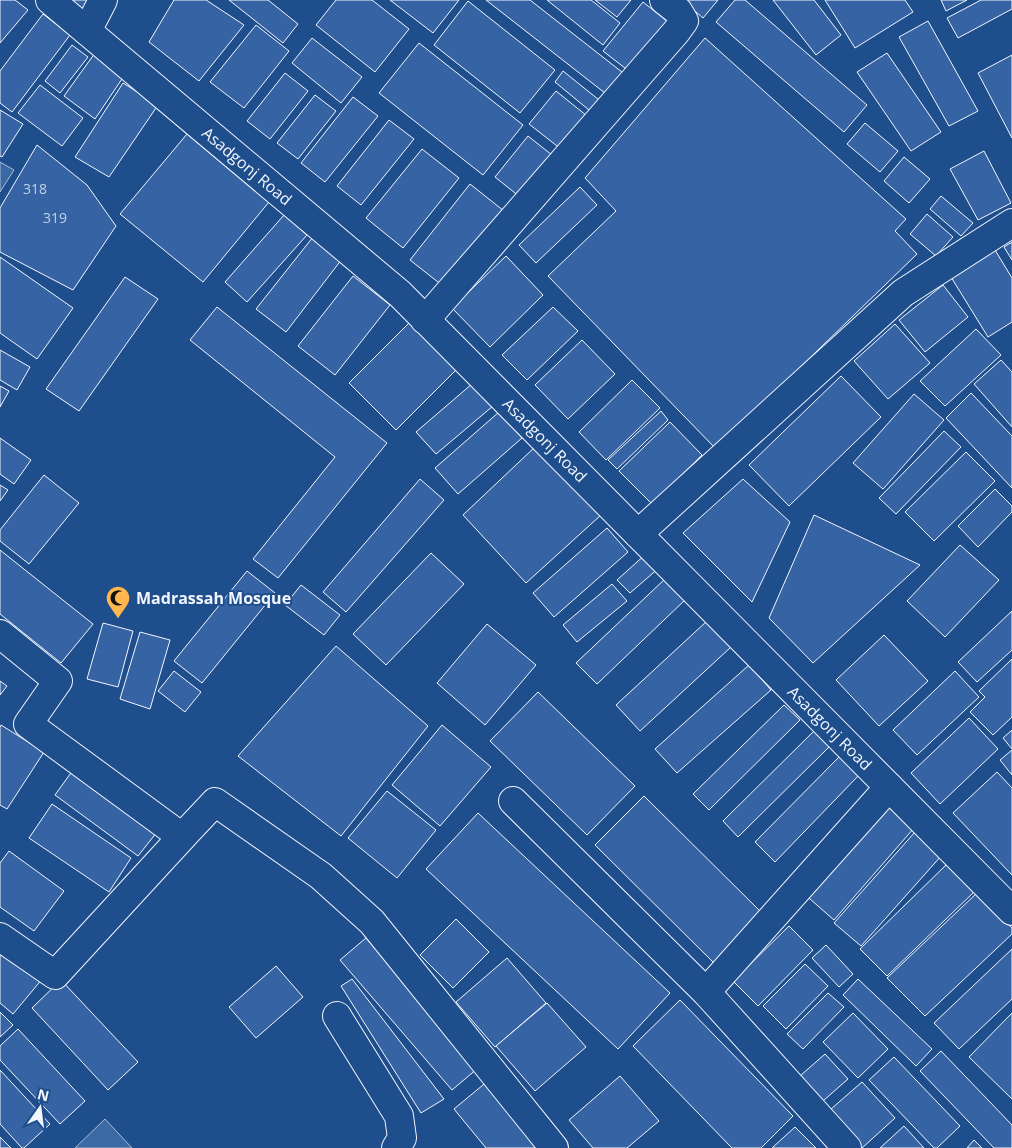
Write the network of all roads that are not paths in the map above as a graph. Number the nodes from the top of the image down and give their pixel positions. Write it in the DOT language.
graph roads {
  1 [pos="50,0"];
  2 [pos="103,0"];
  3 [pos="664,0"];
  4 [pos="87,31"];
  5 [pos="1012,223"];
  6 [pos="425,320"];
  7 [pos="638,534"];
  8 [pos="0,634"];
  9 [pos="889,788"];
  10 [pos="513,801"];
  11 [pos="182,837"];
  12 [pos="1012,911"];
  13 [pos="0,937"];
  14 [pos="706,992"];
  15 [pos="337,1016"];
  16 [pos="396,1148"];
  17 [pos="554,1148"];
  18 [pos="847,1148"];
  1 -- 4 [label="street, Asadgonj Road"];
  2 -- 4 [label="street"];
  3 -- 6 [label="street"];
  4 -- 6 [label="street, Asadgonj Road"];
  5 -- 7 [label="street"];
  6 -- 7 [label="street, Asadgonj Road"];
  7 -- 9 [label="street, Asadgonj Road"];
  8 -- 11 [label="street"];
  9 -- 12 [label="street, Asadgonj Road"];
  9 -- 14 [label="street"];
  10 -- 14 [label="street"];
  11 -- 13 [label="street"];
  11 -- 17 [label="street"];
  14 -- 18 [label="street"];
  15 -- 16 [label="street"];
}
